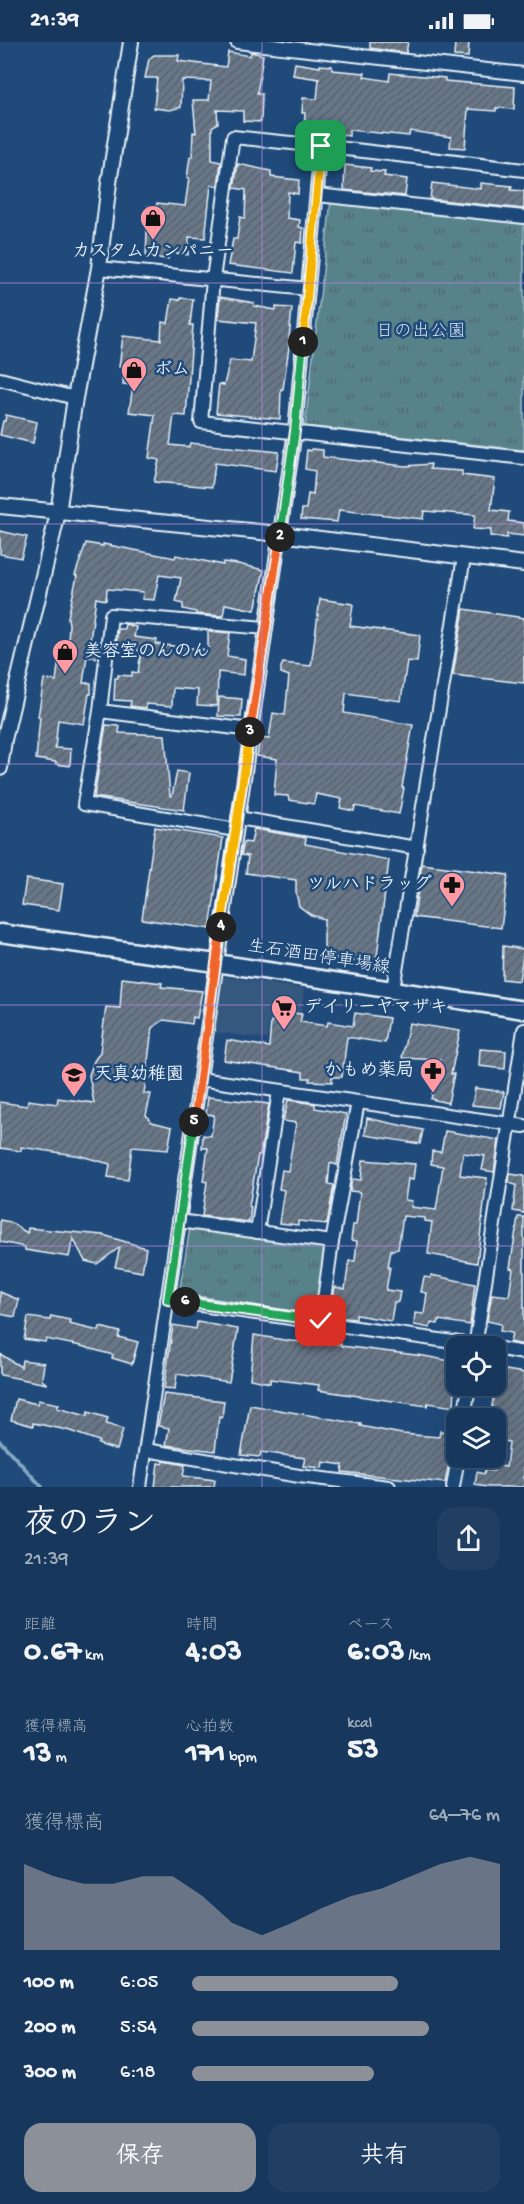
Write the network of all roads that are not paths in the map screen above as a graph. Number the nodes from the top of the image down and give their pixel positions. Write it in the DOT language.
graph roads {
  1 [pos="131,42"];
  2 [pos="237,42"];
  3 [pos="524,74"];
  4 [pos="321,146"];
  5 [pos="524,170"];
  6 [pos="317,195"];
  7 [pos="524,217"];
  8 [pos="99,268"];
  9 [pos="213,279"];
  10 [pos="308,289"];
  11 [pos="0,379"];
  12 [pos="75,398"];
  13 [pos="295,431"];
  14 [pos="524,458"];
  15 [pos="0,506"];
  16 [pos="58,513"];
  17 [pos="280,534"];
  18 [pos="465,557"];
  19 [pos="524,564"];
  20 [pos="266,628"];
  21 [pos="100,711"];
  22 [pos="251,730"];
  23 [pos="0,768"];
  24 [pos="237,824"];
  25 [pos="417,848"];
  26 [pos="0,933"];
  27 [pos="216,963"];
  28 [pos="393,989"];
  29 [pos="524,1010"];
  30 [pos="524,1030"];
  31 [pos="200,1079"];
  32 [pos="279,1091"];
  33 [pos="358,1102"];
  34 [pos="508,1124"];
  35 [pos="524,1126"];
  36 [pos="179,1221"];
  37 [pos="257,1232"];
  38 [pos="332,1242"];
  39 [pos="168,1300"];
  40 [pos="321,1321"];
  41 [pos="480,1336"];
  42 [pos="446,1341"];
  43 [pos="506,1350"];
  44 [pos="524,1353"];
  45 [pos="146,1450"];
  46 [pos="456,1468"];
  47 [pos="140,1487"];
  48 [pos="389,1487"];
  49 [pos="453,1487"];
  1 -- 8 [label="street"];
  2 -- 3 [label="street"];
  4 -- 5 [label="street"];
  4 -- 6 [label="street"];
  4 -- 9 [label="street"];
  6 -- 7 [label="street"];
  6 -- 10 [label="street"];
  8 -- 9 [label="street"];
  8 -- 12 [label="street"];
  9 -- 10 [label="street"];
  9 -- 13 [label="street"];
  10 -- 13 [label="street"];
  11 -- 12 [label="street"];
  12 -- 16 [label="street"];
  13 -- 14 [label="street"];
  13 -- 17 [label="street"];
  15 -- 16 [label="street"];
  16 -- 17 [label="street"];
  16 -- 23 [label="street"];
  17 -- 18 [label="street"];
  17 -- 20 [label="street"];
  18 -- 19 [label="street"];
  18 -- 25 [label="street"];
  20 -- 21 [label="street"];
  20 -- 22 [label="street"];
  21 -- 22 [label="street"];
  21 -- 24 [label="street"];
  22 -- 24 [label="street"];
  24 -- 25 [label="street"];
  24 -- 27 [label="street"];
  25 -- 28 [label="street"];
  26 -- 27 [label="main road, 生石酒田停車場線"];
  27 -- 28 [label="main road, 生石酒田停車場線"];
  27 -- 31 [label="street"];
  28 -- 29 [label="main road, 生石酒田停車場線"];
  30 -- 34 [label="street"];
  31 -- 32 [label="street"];
  31 -- 36 [label="street"];
  32 -- 33 [label="street"];
  32 -- 37 [label="street"];
  33 -- 34 [label="street"];
  33 -- 38 [label="street"];
  34 -- 35 [label="street"];
  34 -- 41 [label="street"];
  36 -- 37 [label="street"];
  36 -- 39 [label="street"];
  37 -- 38 [label="street"];
  38 -- 40 [label="street"];
  39 -- 40 [label="street"];
  39 -- 45 [label="street"];
  40 -- 42 [label="street"];
  43 -- 44 [label="street"];
  45 -- 47 [label="street"];
  45 -- 48 [label="street"];
  46 -- 49 [label="street"];
}
